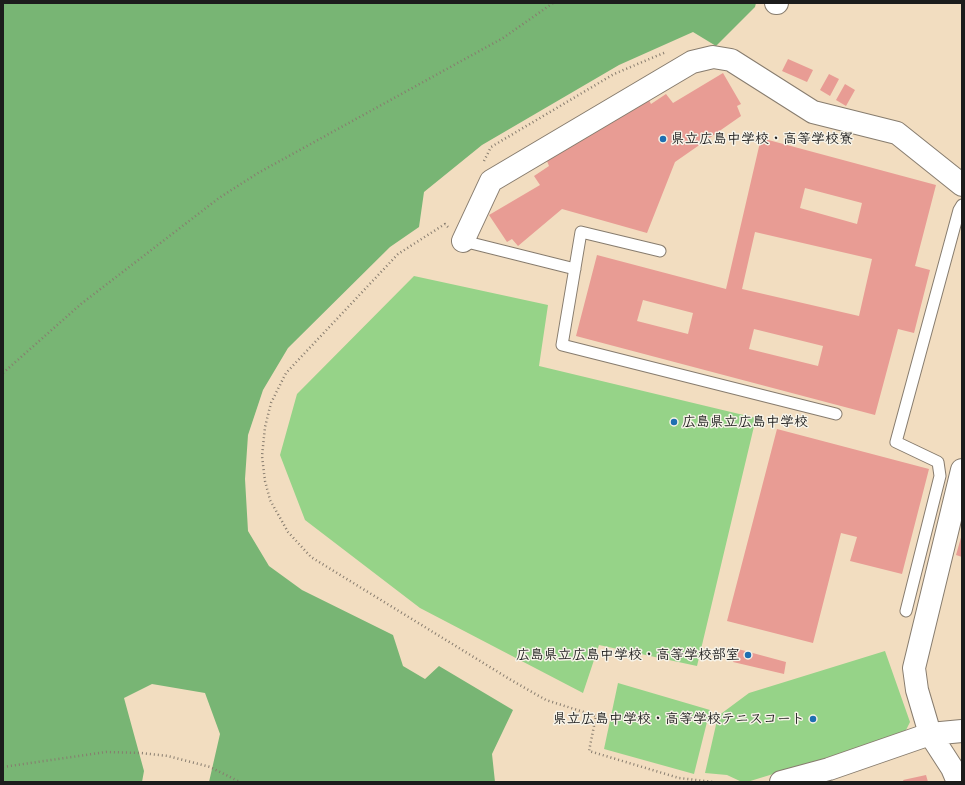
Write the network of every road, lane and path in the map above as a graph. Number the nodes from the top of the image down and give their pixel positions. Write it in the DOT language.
graph roads {
  1 [pos="553,3"];
  2 [pos="962,185"];
  3 [pos="962,205"];
  4 [pos="463,241"];
  5 [pos="660,251"];
  6 [pos="575,269"];
  7 [pos="3,373"];
  8 [pos="836,414"];
  9 [pos="962,470"];
  10 [pos="906,611"];
  11 [pos="962,732"];
  12 [pos="930,734"];
  13 [pos="3,767"];
  14 [pos="240,782"];
  15 [pos="713,782"];
  16 [pos="781,782"];
  17 [pos="958,782"];
  1 -- 7 [label="path"];
  2 -- 4 [label="street"];
  3 -- 10 [label="lane"];
  4 -- 6 [label="lane"];
  4 -- 15 [label="path"];
  5 -- 6 [label="lane"];
  6 -- 8 [label="lane"];
  9 -- 12 [label="street"];
  11 -- 12 [label="street"];
  12 -- 16 [label="street"];
  12 -- 17 [label="street"];
  13 -- 14 [label="path"];
}
